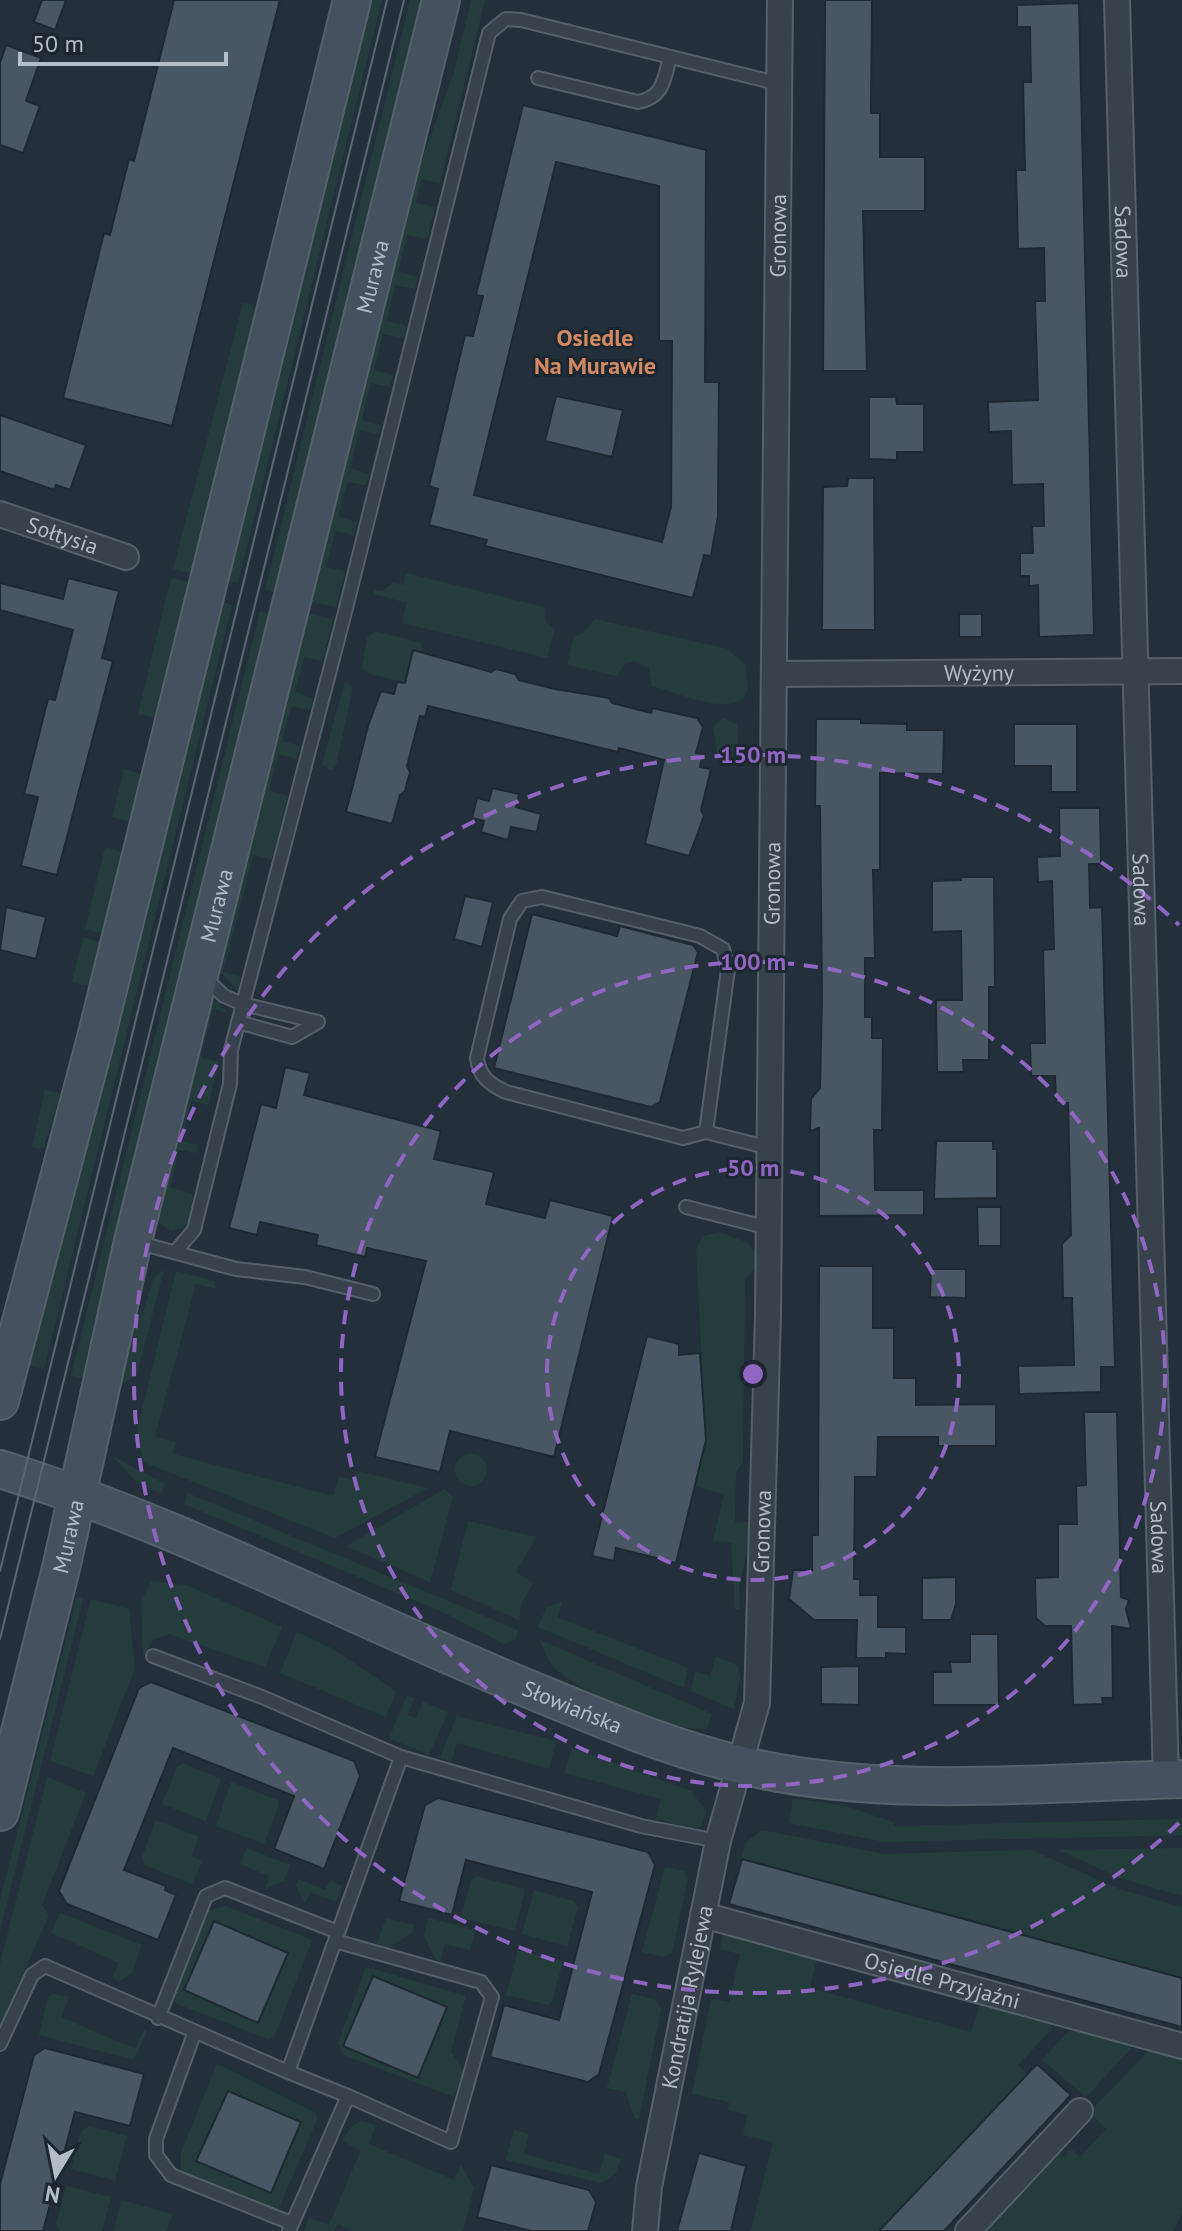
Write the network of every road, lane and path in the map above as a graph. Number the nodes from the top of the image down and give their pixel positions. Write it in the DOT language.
graph roads {
  1 [pos="441,0"];
  2 [pos="1117,0"];
  3 [pos="777,1"];
  4 [pos="345,2"];
  5 [pos="670,57"];
  6 [pos="538,78"];
  7 [pos="780,84"];
  8 [pos="0,514"];
  9 [pos="126,557"];
  10 [pos="1182,671"];
  11 [pos="1134,672"];
  12 [pos="775,674"];
  13 [pos="201,974"];
  14 [pos="243,1004"];
  15 [pos="238,1022"];
  16 [pos="706,1132"];
  17 [pos="770,1148"];
  18 [pos="686,1207"];
  19 [pos="769,1228"];
  20 [pos="133,1241"];
  21 [pos="175,1252"];
  22 [pos="373,1294"];
  23 [pos="0,1401"];
  24 [pos="0,1469"];
  25 [pos="77,1493"];
  26 [pos="153,1656"];
  27 [pos="401,1757"];
  28 [pos="742,1765"];
  29 [pos="1174,1779"];
  30 [pos="0,1812"];
  31 [pos="718,1841"];
  32 [pos="703,1915"];
  33 [pos="336,1937"];
  34 [pos="158,2018"];
  35 [pos="194,2034"];
  36 [pos="0,2044"];
  37 [pos="1182,2046"];
  38 [pos="288,2072"];
  39 [pos="348,2096"];
  40 [pos="1080,2111"];
  41 [pos="290,2227"];
  42 [pos="645,2231"];
  43 [pos="968,2231"];
  1 -- 13 [label="street, Murawa"];
  2 -- 11 [label="street, Sadowa"];
  3 -- 7 [label="street, Gronowa"];
  4 -- 23 [label="street"];
  5 -- 6 [label="lane"];
  5 -- 7 [label="lane"];
  5 -- 14 [label="lane"];
  7 -- 12 [label="street, Gronowa"];
  8 -- 9 [label="street, Sołtysia"];
  10 -- 11 [label="street, Wyżyny"];
  11 -- 12 [label="street, Wyżyny"];
  11 -- 29 [label="street, Sadowa"];
  12 -- 17 [label="street, Gronowa"];
  13 -- 14 [label="lane"];
  13 -- 20 [label="street, Murawa"];
  14 -- 15 [label="lane"];
  14 -- 15 [label="lane"];
  15 -- 21 [label="lane"];
  16 -- 16 [label="lane"];
  16 -- 17 [label="lane"];
  17 -- 19 [label="street, Gronowa"];
  18 -- 19 [label="lane"];
  19 -- 28 [label="street, Gronowa"];
  20 -- 21 [label="lane"];
  20 -- 25 [label="street, Murawa"];
  21 -- 22 [label="lane"];
  24 -- 25 [label="street, Słowiańska"];
  25 -- 28 [label="street, Słowiańska"];
  25 -- 30 [label="street, Murawa"];
  26 -- 27 [label="lane"];
  27 -- 31 [label="lane"];
  27 -- 33 [label="lane"];
  28 -- 29 [label="street, Słowiańska"];
  28 -- 31 [label="street, Kondratija Rylejewa"];
  31 -- 32 [label="street, Kondratija Rylejewa"];
  32 -- 37 [label="street, Osiedle Przyjaźni"];
  32 -- 42 [label="street, Kondratija Rylejewa"];
  33 -- 34 [label="lane"];
  33 -- 38 [label="lane"];
  33 -- 39 [label="lane"];
  34 -- 35 [label="lane"];
  34 -- 36 [label="lane"];
  35 -- 38 [label="lane"];
  35 -- 41 [label="lane"];
  38 -- 39 [label="lane"];
  39 -- 41 [label="lane"];
  40 -- 43 [label="street"];
}
